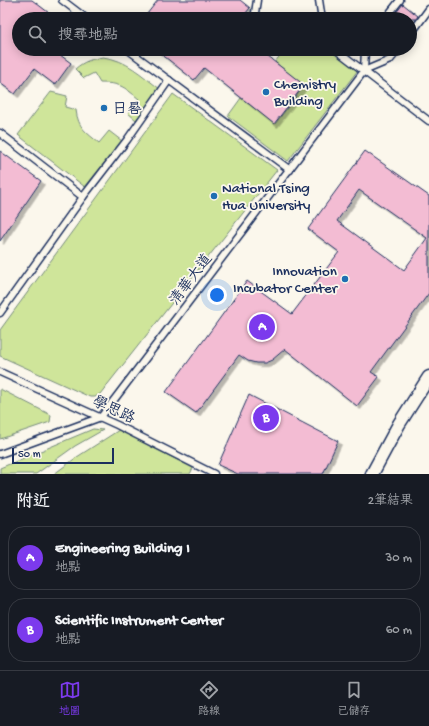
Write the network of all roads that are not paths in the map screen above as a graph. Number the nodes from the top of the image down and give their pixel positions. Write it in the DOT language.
graph roads {
  1 [pos="62,0"];
  2 [pos="257,0"];
  3 [pos="319,0"];
  4 [pos="400,0"];
  5 [pos="429,9"];
  6 [pos="78,12"];
  7 [pos="255,12"];
  8 [pos="321,12"];
  9 [pos="391,12"];
  10 [pos="417,25"];
  11 [pos="136,56"];
  12 [pos="344,56"];
  13 [pos="365,56"];
  14 [pos="393,56"];
  15 [pos="364,71"];
  16 [pos="169,80"];
  17 [pos="429,121"];
  18 [pos="0,133"];
  19 [pos="290,170"];
  20 [pos="83,197"];
  21 [pos="0,313"];
  22 [pos="0,372"];
  23 [pos="429,377"];
  24 [pos="101,417"];
  25 [pos="0,454"];
  26 [pos="214,474"];
  27 [pos="372,474"];
  1 -- 6 [label="lane"];
  2 -- 7 [label="lane"];
  3 -- 8 [label="lane"];
  4 -- 9 [label="lane"];
  5 -- 10 [label="lane"];
  11 -- 16 [label="lane"];
  12 -- 15 [label="lane"];
  13 -- 15 [label="lane"];
  14 -- 15 [label="lane"];
  15 -- 17 [label="lane"];
  15 -- 19 [label="lane, 清華大道"];
  16 -- 19 [label="lane"];
  16 -- 20 [label="lane"];
  18 -- 20 [label="lane"];
  19 -- 24 [label="lane, 清華大道"];
  20 -- 21 [label="lane"];
  22 -- 24 [label="lane, 學思路"];
  23 -- 27 [label="street"];
  24 -- 25 [label="lane"];
  24 -- 26 [label="lane, 學思路"];
}
